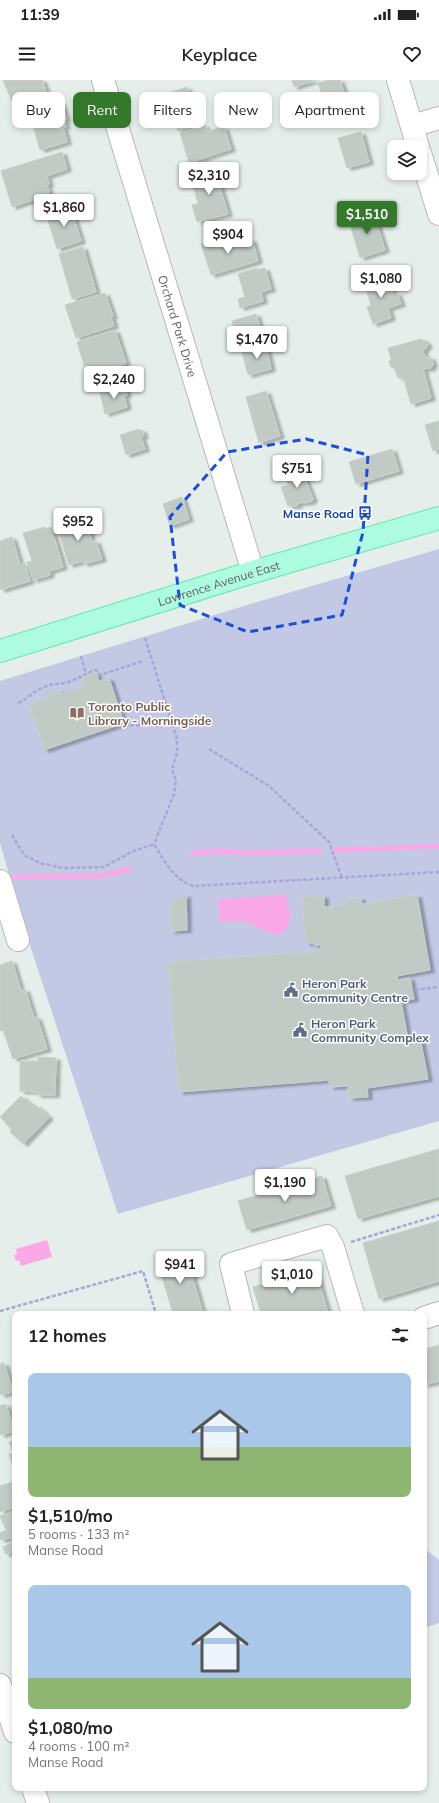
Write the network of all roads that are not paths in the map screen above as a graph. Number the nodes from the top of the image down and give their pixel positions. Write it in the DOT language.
graph roads {
  1 [pos="103,80"];
  2 [pos="398,80"];
  3 [pos="439,118"];
  4 [pos="412,126"];
  5 [pos="416,140"];
  6 [pos="427,175"];
  7 [pos="439,214"];
  8 [pos="439,518"];
  9 [pos="253,572"];
  10 [pos="0,651"];
  11 [pos="0,882"];
  12 [pos="18,940"];
  13 [pos="242,1311"];
  14 [pos="352,1311"];
  15 [pos="439,1313"];
  16 [pos="427,1317"];
  17 [pos="0,1685"];
  18 [pos="12,1723"];
  19 [pos="34,1791"];
  20 [pos="38,1803"];
  1 -- 9 [label="street, Orchard Park Drive"];
  2 -- 4 [label="street"];
  3 -- 4 [label="street"];
  4 -- 5 [label="street"];
  6 -- 7 [label="street"];
  8 -- 9 [label="main road, Lawrence Avenue East"];
  9 -- 10 [label="main road, Lawrence Avenue East"];
  11 -- 12 [label="street"];
  13 -- 14 [label="street"];
  15 -- 16 [label="street"];
  17 -- 18 [label="street"];
  19 -- 20 [label="street"];
}
